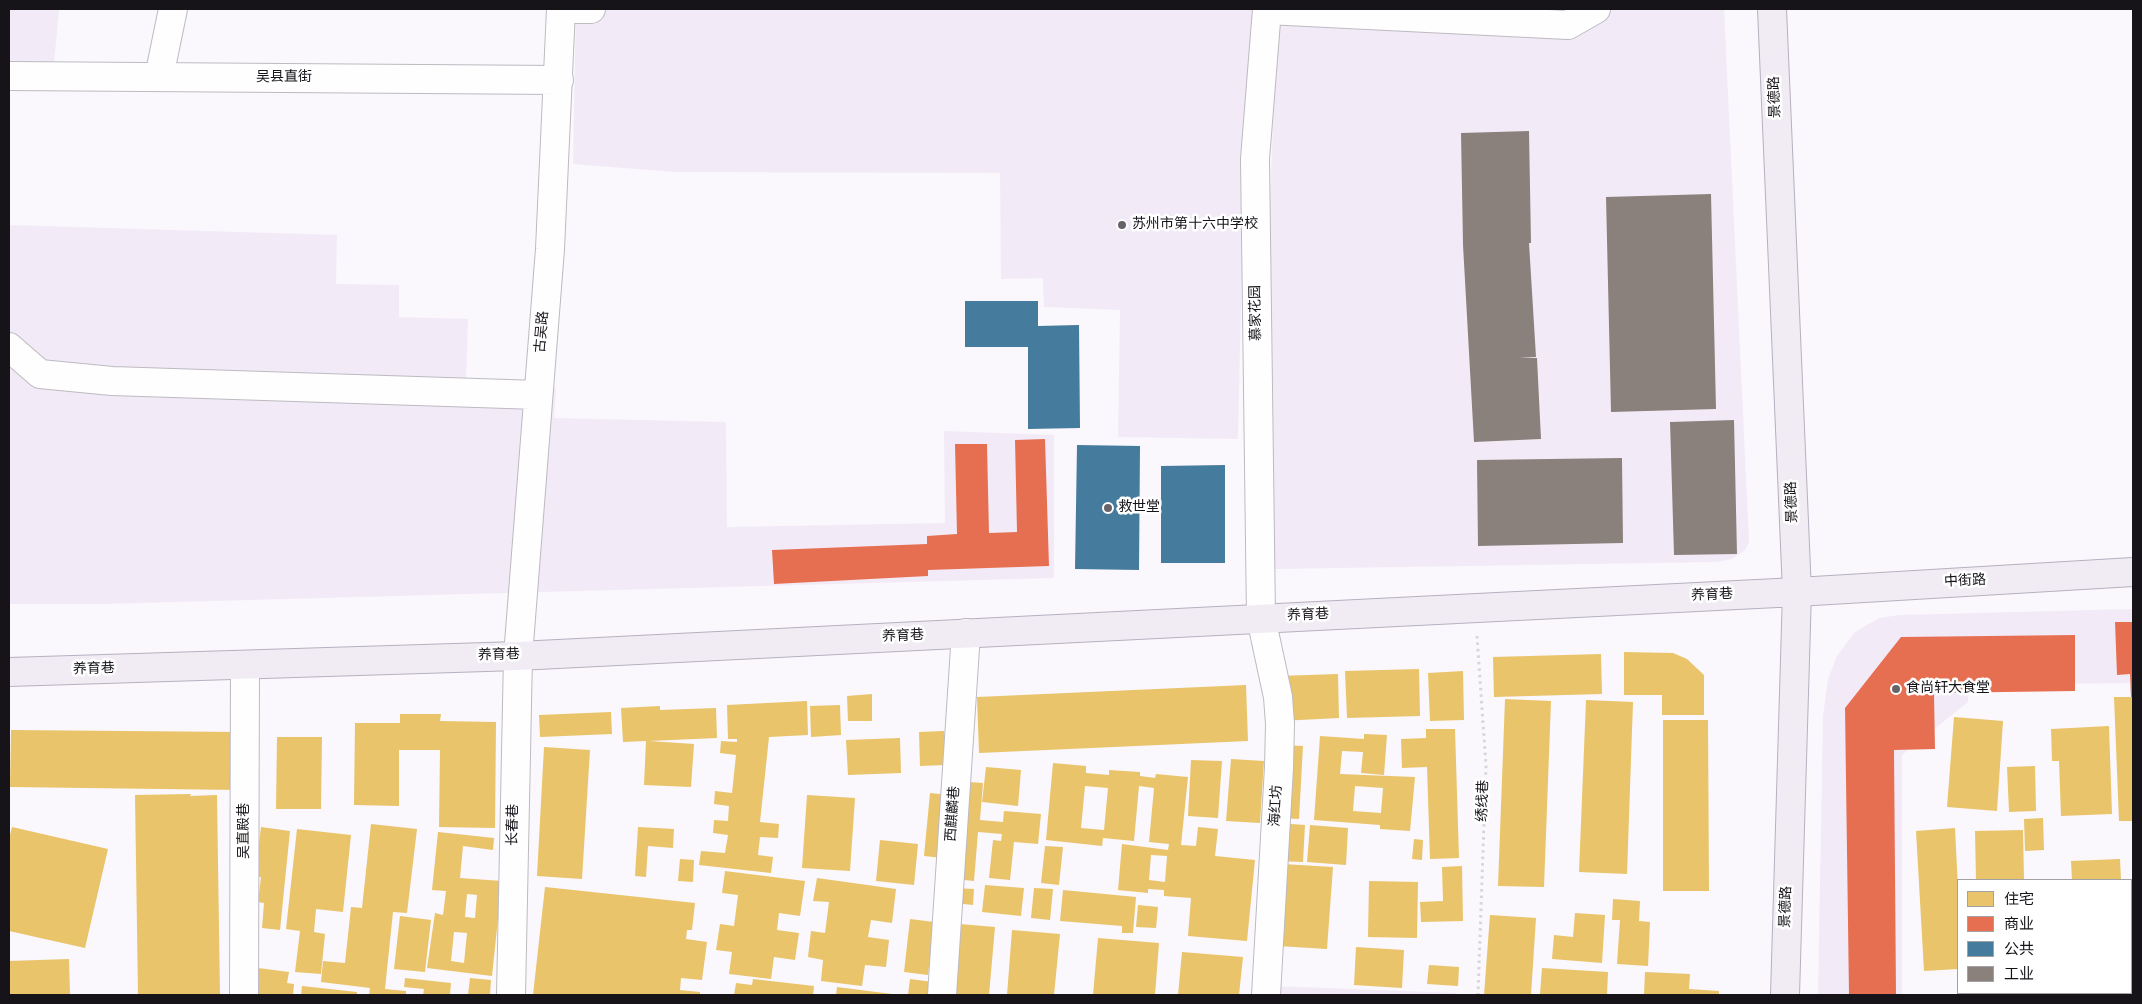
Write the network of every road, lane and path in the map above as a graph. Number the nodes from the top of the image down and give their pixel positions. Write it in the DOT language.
graph roads {
  1 [pos="173,9"];
  2 [pos="561,9"];
  3 [pos="591,9"];
  4 [pos="1596,9"];
  5 [pos="1772,9"];
  6 [pos="1267,10"];
  7 [pos="9,76"];
  8 [pos="159,77"];
  9 [pos="559,80"];
  10 [pos="9,347"];
  11 [pos="538,395"];
  12 [pos="2133,572"];
  13 [pos="1797,592"];
  14 [pos="1475,608"];
  15 [pos="1261,618"];
  16 [pos="966,634"];
  17 [pos="518,656"];
  18 [pos="245,666"];
  19 [pos="9,672"];
  20 [pos="244,995"];
  21 [pos="511,995"];
  22 [pos="942,995"];
  23 [pos="1266,995"];
  24 [pos="1478,995"];
  25 [pos="1785,995"];
  1 -- 8 [label="street"];
  2 -- 3 [label="street"];
  2 -- 9 [label="street, 古吴路"];
  4 -- 6 [label="street"];
  5 -- 13 [label="main road, 景德路"];
  6 -- 15 [label="street, 慕家花园"];
  7 -- 8 [label="street, 吴县直街"];
  8 -- 9 [label="street, 吴县直街"];
  9 -- 11 [label="street, 古吴路"];
  10 -- 11 [label="street"];
  11 -- 17 [label="street, 古吴路"];
  12 -- 13 [label="main road, 中街路"];
  13 -- 14 [label="main road, 养育巷"];
  13 -- 25 [label="main road, 景德路"];
  14 -- 15 [label="main road, 养育巷"];
  14 -- 24 [label="path, 绣线巷"];
  15 -- 16 [label="main road, 养育巷"];
  15 -- 23 [label="street, 海红坊"];
  16 -- 17 [label="main road, 养育巷"];
  16 -- 22 [label="street, 西麒麟巷"];
  17 -- 18 [label="main road, 养育巷"];
  17 -- 21 [label="street, 长春巷"];
  18 -- 19 [label="main road, 养育巷"];
  18 -- 20 [label="street, 吴直殿巷"];
}
